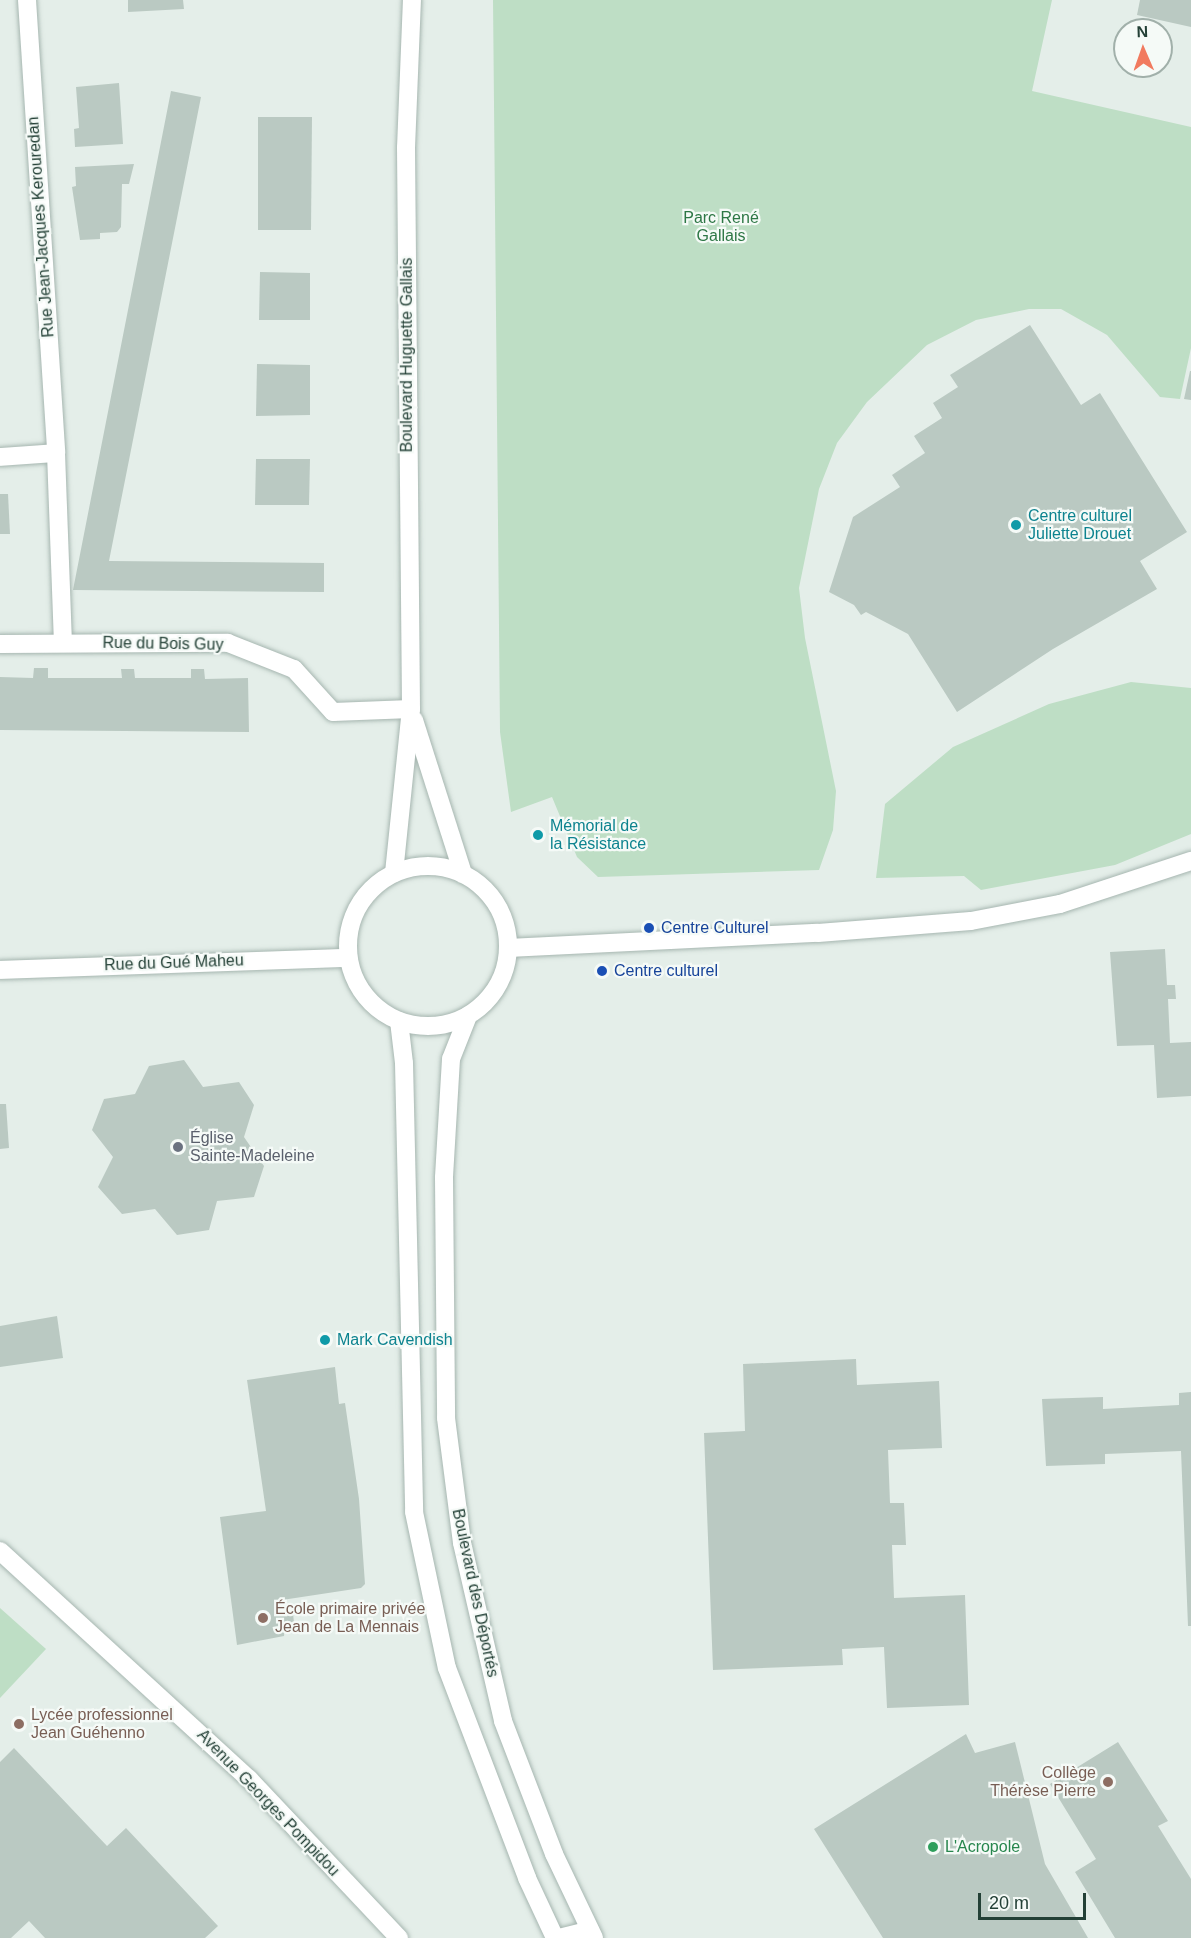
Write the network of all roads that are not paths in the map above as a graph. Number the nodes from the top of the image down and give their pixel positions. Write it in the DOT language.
graph roads {
  1 [pos="27,0"];
  2 [pos="412,0"];
  3 [pos="56,453"];
  4 [pos="0,457"];
  5 [pos="63,643"];
  6 [pos="0,644"];
  7 [pos="411,709"];
  8 [pos="1191,861"];
  9 [pos="394,873"];
  10 [pos="463,874"];
  11 [pos="508,948"];
  12 [pos="348,958"];
  13 [pos="0,970"];
  14 [pos="468,1016"];
  15 [pos="399,1021"];
  16 [pos="0,1551"];
  17 [pos="592,1934"];
  18 [pos="399,1938"];
  19 [pos="557,1938"];
  1 -- 3 [label="street, Rue Jean-Jacques Kerouredan"];
  2 -- 7 [label="street, Boulevard Huguette Gallais"];
  3 -- 4 [label="street"];
  3 -- 5 [label="street, Rue Jean-Jacques Kerouredan"];
  5 -- 6 [label="street, Rue du Bois Guy"];
  5 -- 7 [label="street, Rue du Bois Guy"];
  7 -- 9 [label="street, Boulevard Huguette Gallais"];
  7 -- 10 [label="street, Boulevard Huguette Gallais"];
  8 -- 11 [label="street"];
  9 -- 10 [label="street"];
  9 -- 12 [label="street"];
  10 -- 11 [label="street"];
  11 -- 14 [label="street"];
  12 -- 13 [label="street, Rue du Gué Maheu"];
  12 -- 15 [label="street"];
  14 -- 15 [label="street"];
  14 -- 17 [label="street, Boulevard des Déportés"];
  15 -- 19 [label="street"];
  16 -- 18 [label="street, Avenue Georges Pompidou"];
  17 -- 19 [label="street"];
}
